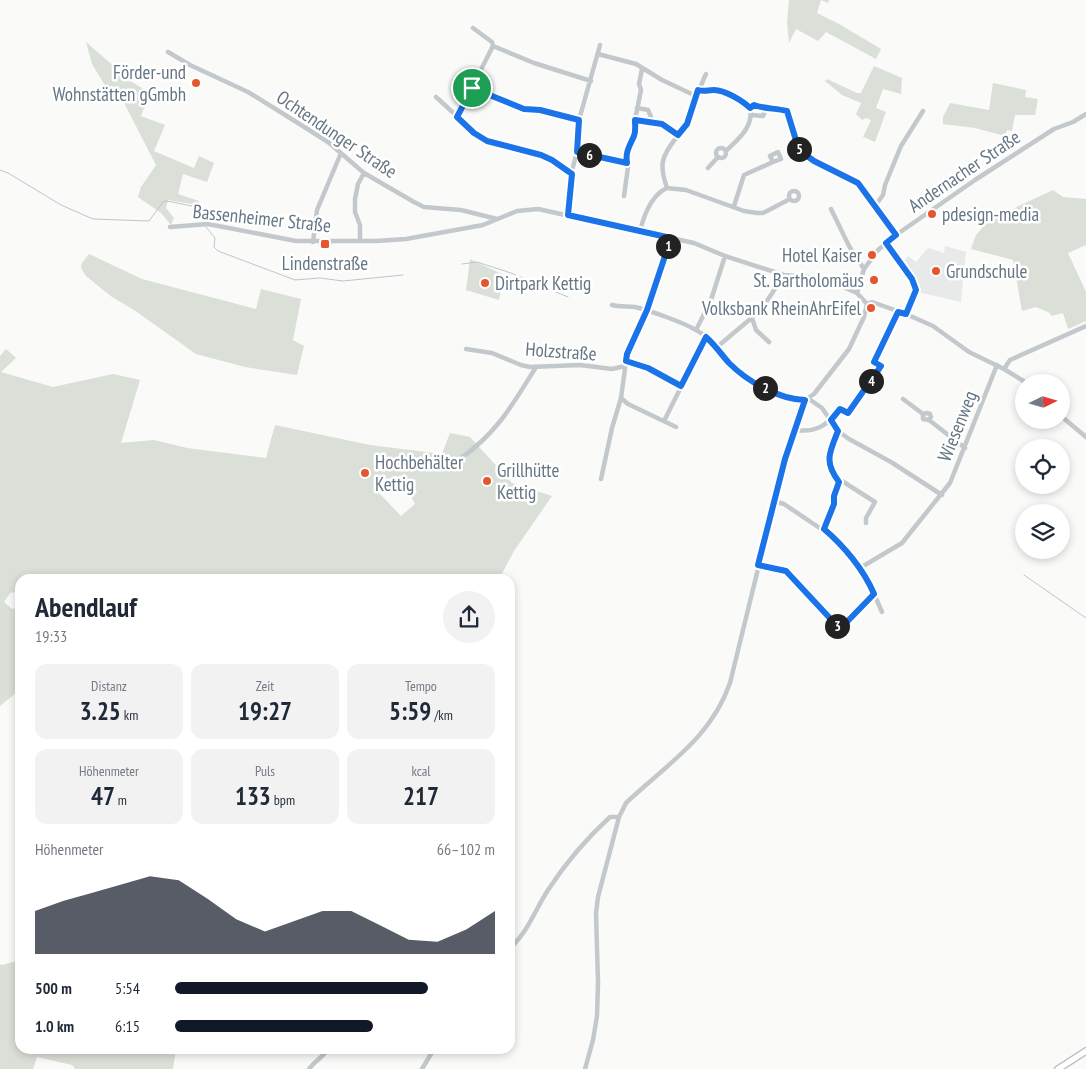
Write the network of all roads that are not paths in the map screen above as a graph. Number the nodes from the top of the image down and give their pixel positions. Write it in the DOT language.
graph roads {
  1 [pos="473,28"];
  2 [pos="600,45"];
  3 [pos="493,46"];
  4 [pos="168,52"];
  5 [pos="598,54"];
  6 [pos="642,69"];
  7 [pos="706,74"];
  8 [pos="591,81"];
  9 [pos="472,88"];
  10 [pos="698,90"];
  11 [pos="696,96"];
  12 [pos="436,97"];
  13 [pos="637,108"];
  14 [pos="750,108"];
  15 [pos="766,109"];
  16 [pos="923,111"];
  17 [pos="1086,114"];
  18 [pos="752,115"];
  19 [pos="457,117"];
  20 [pos="579,120"];
  21 [pos="635,120"];
  22 [pos="650,122"];
  23 [pos="678,135"];
  24 [pos="577,152"];
  25 [pos="341,153"];
  26 [pos="773,162"];
  27 [pos="627,163"];
  28 [pos="708,168"];
  29 [pos="364,173"];
  30 [pos="572,174"];
  31 [pos="667,188"];
  32 [pos="624,196"];
  33 [pos="790,199"];
  34 [pos="734,206"];
  35 [pos="875,206"];
  36 [pos="831,209"];
  37 [pos="568,215"];
  38 [pos="497,219"];
  39 [pos="170,226"];
  40 [pos="641,232"];
  41 [pos="896,235"];
  42 [pos="671,238"];
  43 [pos="360,241"];
  44 [pos="313,242"];
  45 [pos="886,243"];
  46 [pos="725,256"];
  47 [pos="864,270"];
  48 [pos="784,276"];
  49 [pos="857,293"];
  50 [pos="867,304"];
  51 [pos="612,305"];
  52 [pos="647,310"];
  53 [pos="898,312"];
  54 [pos="906,314"];
  55 [pos="752,318"];
  56 [pos="1086,326"];
  57 [pos="696,330"];
  58 [pos="706,337"];
  59 [pos="769,342"];
  60 [pos="717,348"];
  61 [pos="466,349"];
  62 [pos="626,361"];
  63 [pos="997,365"];
  64 [pos="625,366"];
  65 [pos="536,367"];
  66 [pos="1004,369"];
  67 [pos="1015,376"];
  68 [pos="681,386"];
  69 [pos="621,398"];
  70 [pos="903,399"];
  71 [pos="807,400"];
  72 [pos="831,420"];
  73 [pos="664,421"];
  74 [pos="1070,424"];
  75 [pos="676,427"];
  76 [pos="795,430"];
  77 [pos="838,431"];
  78 [pos="1086,437"];
  79 [pos="965,448"];
  80 [pos="461,458"];
  81 [pos="601,479"];
  82 [pos="839,482"];
  83 [pos="942,495"];
  84 [pos="774,501"];
  85 [pos="866,523"];
  86 [pos="824,529"];
  87 [pos="758,565"];
  88 [pos="860,568"];
  89 [pos="874,594"];
  90 [pos="882,612"];
  91 [pos="619,817"];
  92 [pos="515,943"];
  93 [pos="1086,1051"];
  94 [pos="324,1054"];
  95 [pos="431,1054"];
  96 [pos="314,1061"];
  97 [pos="309,1069"];
  98 [pos="317,1069"];
  99 [pos="422,1069"];
  100 [pos="585,1069"];
  101 [pos="1058,1069"];
  1 -- 3 [label="street"];
  2 -- 5 [label="street"];
  3 -- 8 [label="street"];
  3 -- 9 [label="street"];
  4 -- 25 [label="street, Ochtendunger Straße"];
  5 -- 6 [label="street"];
  5 -- 8 [label="street"];
  6 -- 11 [label="street"];
  6 -- 13 [label="street"];
  7 -- 10 [label="street"];
  8 -- 20 [label="street"];
  9 -- 19 [label="street"];
  9 -- 20 [label="street"];
  10 -- 11 [label="street"];
  10 -- 14 [label="street"];
  11 -- 23 [label="street"];
  12 -- 19 [label="street"];
  13 -- 21 [label="street"];
  13 -- 22 [label="street"];
  14 -- 15 [label="street"];
  14 -- 18 [label="street"];
  15 -- 18 [label="street"];
  15 -- 35 [label="street"];
  16 -- 35 [label="street"];
  17 -- 41 [label="street, Andernacher Straße"];
  18 -- 28 [label="street"];
  19 -- 30 [label="street"];
  20 -- 24 [label="street"];
  21 -- 22 [label="street"];
  21 -- 27 [label="street"];
  22 -- 23 [label="street"];
  23 -- 31 [label="street"];
  24 -- 27 [label="street"];
  24 -- 30 [label="street"];
  25 -- 29 [label="street, Ochtendunger Straße"];
  25 -- 44 [label="street"];
  26 -- 34 [label="street"];
  27 -- 32 [label="street"];
  29 -- 38 [label="street, Ochtendunger Straße"];
  29 -- 43 [label="street"];
  30 -- 37 [label="street"];
  31 -- 34 [label="street"];
  31 -- 40 [label="street"];
  33 -- 34 [label="street"];
  35 -- 41 [label="street"];
  36 -- 47 [label="street"];
  37 -- 38 [label="street, Bassenheimer Straße"];
  37 -- 40 [label="street, Bassenheimer Straße"];
  38 -- 43 [label="street, Bassenheimer Straße"];
  39 -- 44 [label="street, Bassenheimer Straße"];
  40 -- 42 [label="street, Bassenheimer Straße"];
  41 -- 45 [label="street, Andernacher Straße"];
  42 -- 46 [label="street, Bassenheimer Straße"];
  42 -- 52 [label="street"];
  43 -- 44 [label="street, Bassenheimer Straße"];
  45 -- 47 [label="street, Andernacher Straße"];
  45 -- 54 [label="street"];
  46 -- 48 [label="street, Bassenheimer Straße"];
  46 -- 57 [label="street"];
  47 -- 49 [label="street, Andernacher Straße"];
  48 -- 49 [label="street, Bassenheimer Straße"];
  48 -- 55 [label="street"];
  49 -- 50 [label="street"];
  50 -- 53 [label="street"];
  50 -- 71 [label="street"];
  51 -- 52 [label="street"];
  52 -- 57 [label="street"];
  52 -- 62 [label="street"];
  53 -- 54 [label="street"];
  53 -- 72 [label="street"];
  54 -- 63 [label="street"];
  55 -- 59 [label="street"];
  55 -- 60 [label="street"];
  56 -- 66 [label="street"];
  57 -- 58 [label="street"];
  58 -- 60 [label="street"];
  58 -- 68 [label="street"];
  60 -- 71 [label="street"];
  61 -- 65 [label="street, Holzstraße"];
  62 -- 64 [label="street"];
  62 -- 68 [label="street"];
  63 -- 66 [label="street"];
  63 -- 79 [label="street, Wiesenweg"];
  64 -- 65 [label="street, Holzstraße"];
  64 -- 69 [label="street"];
  65 -- 80 [label="street"];
  66 -- 67 [label="street"];
  68 -- 73 [label="street"];
  69 -- 73 [label="street"];
  69 -- 81 [label="street"];
  70 -- 79 [label="street"];
  71 -- 72 [label="street"];
  71 -- 76 [label="street"];
  72 -- 76 [label="street"];
  72 -- 77 [label="street"];
  73 -- 75 [label="street"];
  74 -- 78 [label="street"];
  76 -- 84 [label="street"];
  77 -- 82 [label="street"];
  77 -- 83 [label="street"];
  79 -- 83 [label="street, Wiesenweg"];
  82 -- 85 [label="street"];
  82 -- 86 [label="street"];
  83 -- 88 [label="street, Wiesenweg"];
  84 -- 86 [label="street"];
  84 -- 87 [label="street"];
  86 -- 88 [label="street"];
  87 -- 89 [label="street"];
  87 -- 91 [label="street"];
  88 -- 89 [label="street"];
  89 -- 90 [label="street"];
  91 -- 92 [label="street"];
  91 -- 100 [label="street"];
  93 -- 101 [label="main road"];
  94 -- 96 [label="street"];
  95 -- 99 [label="street"];
  96 -- 97 [label="street"];
  96 -- 98 [label="street"];
}
